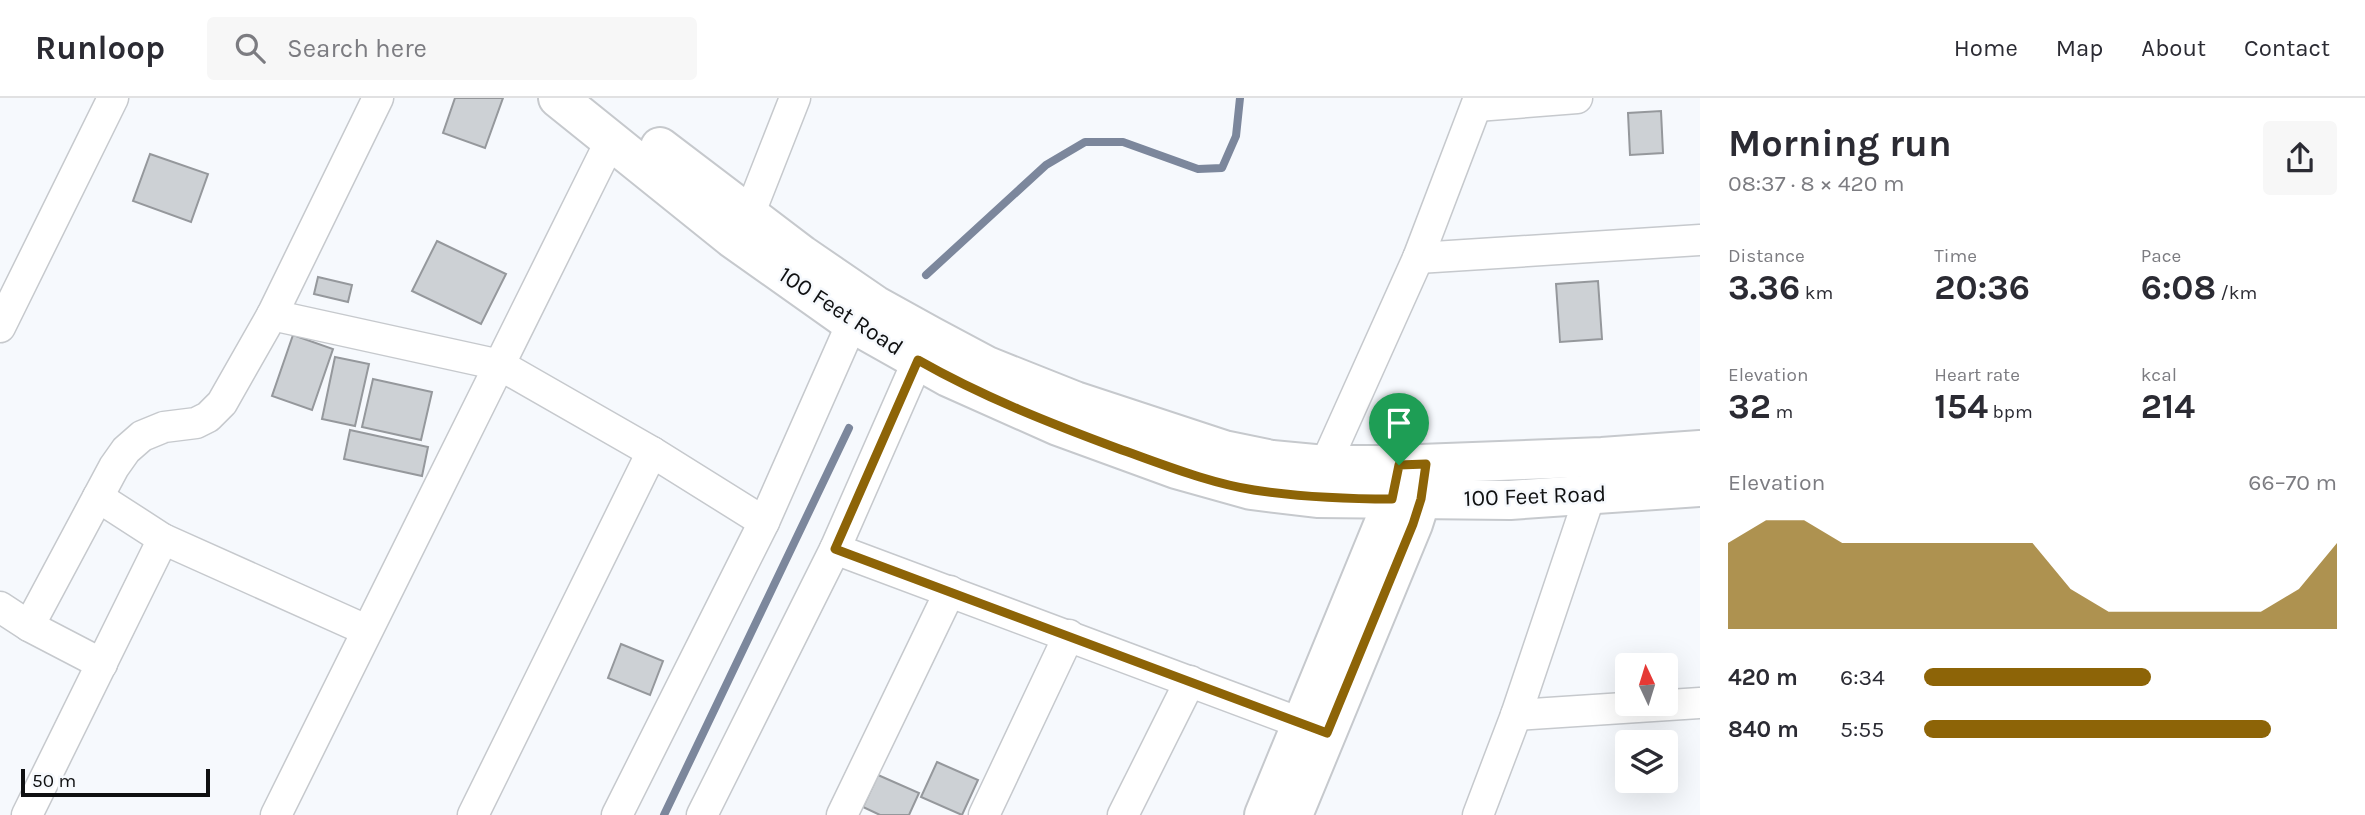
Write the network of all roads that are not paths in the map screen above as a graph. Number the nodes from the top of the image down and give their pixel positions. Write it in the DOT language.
graph roads {
  1 [pos="113,98"];
  2 [pos="377,98"];
  3 [pos="558,98"];
  4 [pos="598,98"];
  5 [pos="795,98"];
  6 [pos="1577,98"];
  7 [pos="1478,102"];
  8 [pos="611,140"];
  9 [pos="749,215"];
  10 [pos="1700,240"];
  11 [pos="1418,258"];
  12 [pos="272,316"];
  13 [pos="852,323"];
  14 [pos="0,327"];
  15 [pos="918,360"];
  16 [pos="500,365"];
  17 [pos="1700,450"];
  18 [pos="652,452"];
  19 [pos="1325,465"];
  20 [pos="1409,482"];
  21 [pos="1700,487"];
  22 [pos="1590,495"];
  23 [pos="98,497"];
  24 [pos="764,522"];
  25 [pos="163,539"];
  26 [pos="835,549"];
  27 [pos="950,591"];
  28 [pos="0,607"];
  29 [pos="29,626"];
  30 [pos="366,630"];
  31 [pos="1069,635"];
  32 [pos="102,664"];
  33 [pos="1190,681"];
  34 [pos="1700,703"];
  35 [pos="1516,715"];
  36 [pos="1314,728"];
  37 [pos="27,815"];
  38 [pos="276,815"];
  39 [pos="472,815"];
  40 [pos="617,815"];
  41 [pos="702,815"];
  42 [pos="842,815"];
  43 [pos="984,815"];
  44 [pos="1124,815"];
  45 [pos="1264,815"];
  46 [pos="1293,815"];
  47 [pos="1478,815"];
  1 -- 14 [label="street"];
  2 -- 12 [label="street"];
  3 -- 8 [label="main road, 100 Feet Road"];
  4 -- 9 [label="main road, 100 Feet Road"];
  5 -- 9 [label="street"];
  6 -- 7 [label="street"];
  7 -- 11 [label="street"];
  8 -- 13 [label="main road, 100 Feet Road"];
  8 -- 16 [label="street"];
  9 -- 19 [label="main road, 100 Feet Road"];
  10 -- 11 [label="street"];
  11 -- 19 [label="street"];
  12 -- 16 [label="street"];
  12 -- 23 [label="street"];
  13 -- 15 [label="main road, 100 Feet Road"];
  13 -- 24 [label="street"];
  15 -- 20 [label="main road, 100 Feet Road"];
  15 -- 26 [label="street"];
  16 -- 18 [label="street"];
  16 -- 30 [label="street"];
  17 -- 20 [label="main road, 100 Feet Road"];
  18 -- 24 [label="street"];
  18 -- 39 [label="street"];
  19 -- 20 [label="main road, 100 Feet Road"];
  20 -- 22 [label="main road, 100 Feet Road"];
  20 -- 36 [label="main road"];
  21 -- 22 [label="main road, 100 Feet Road"];
  22 -- 35 [label="street"];
  23 -- 25 [label="street"];
  23 -- 29 [label="street"];
  24 -- 40 [label="street"];
  25 -- 30 [label="street"];
  25 -- 32 [label="street"];
  26 -- 27 [label="street"];
  26 -- 41 [label="street"];
  27 -- 31 [label="street"];
  27 -- 42 [label="street"];
  28 -- 29 [label="street"];
  29 -- 32 [label="street"];
  30 -- 38 [label="street"];
  31 -- 33 [label="street"];
  31 -- 43 [label="street"];
  32 -- 37 [label="street"];
  33 -- 36 [label="street"];
  33 -- 44 [label="street"];
  34 -- 35 [label="street"];
  35 -- 47 [label="street"];
  36 -- 45 [label="main road"];
  36 -- 46 [label="main road"];
}
